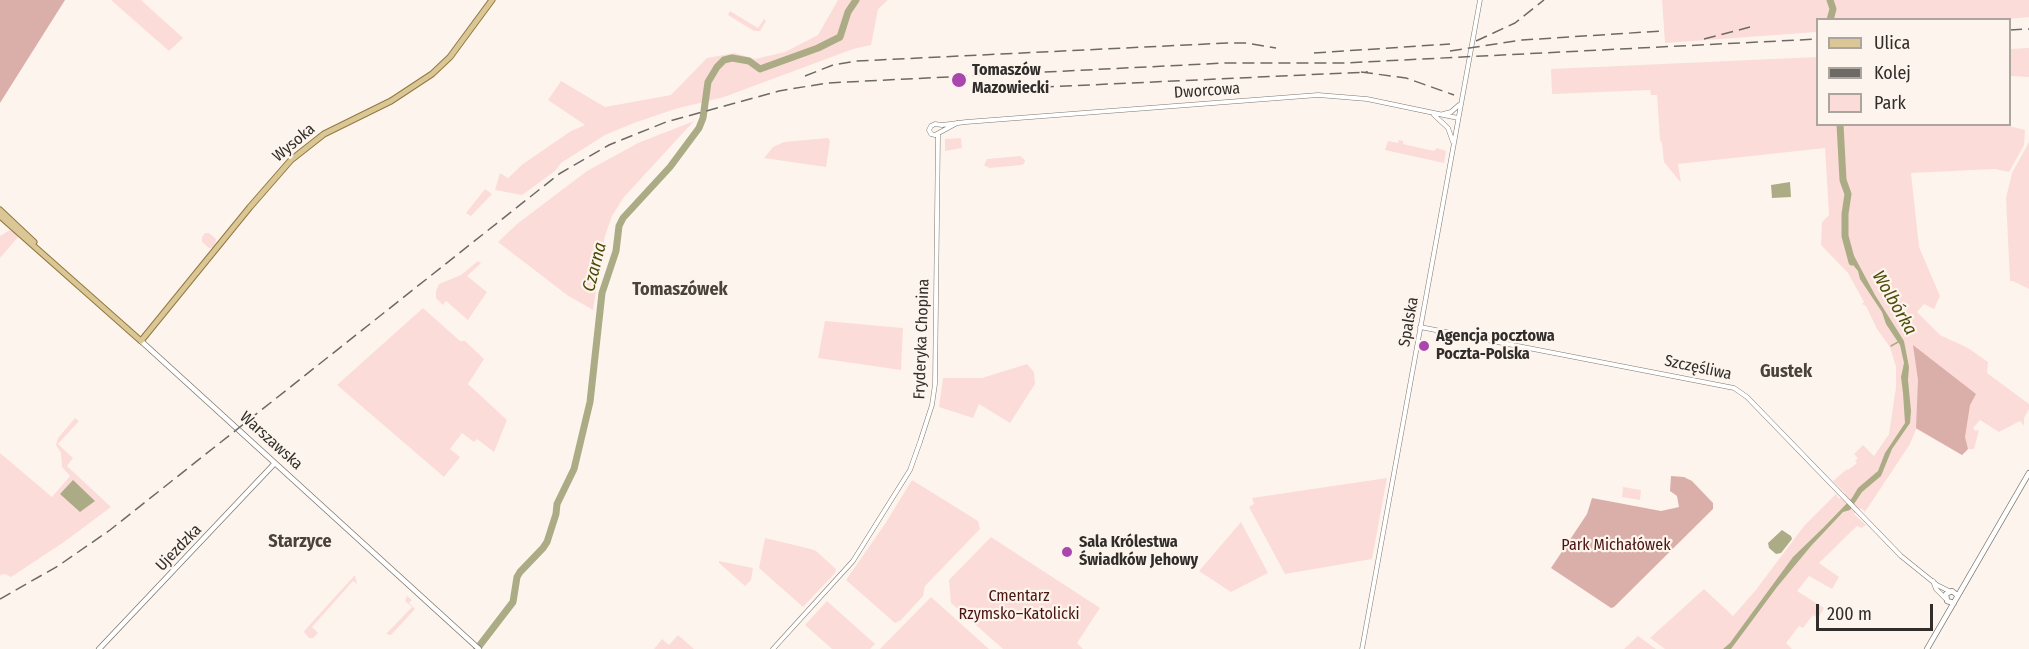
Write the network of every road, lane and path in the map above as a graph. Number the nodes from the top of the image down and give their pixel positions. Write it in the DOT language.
graph roads {
  1 [pos="492,0"];
  2 [pos="1480,0"];
  3 [pos="1461,102"];
  4 [pos="1428,112"];
  5 [pos="1438,114"];
  6 [pos="1458,118"];
  7 [pos="957,123"];
  8 [pos="939,125"];
  9 [pos="937,134"];
  10 [pos="1453,145"];
  11 [pos="0,210"];
  12 [pos="0,216"];
  13 [pos="45,254"];
  14 [pos="1420,327"];
  15 [pos="141,341"];
  16 [pos="275,463"];
  17 [pos="2029,473"];
  18 [pos="1933,580"];
  19 [pos="1953,592"];
  20 [pos="1949,601"];
  21 [pos="99,649"];
  22 [pos="479,649"];
  23 [pos="772,649"];
  24 [pos="1362,649"];
  25 [pos="1927,649"];
  1 -- 15 [label="main road, Wysoka"];
  2 -- 3 [label="street, Spalska"];
  3 -- 5 [label="street"];
  3 -- 6 [label="street, Spalska"];
  4 -- 5 [label="street, Dworcowa"];
  4 -- 7 [label="street, Dworcowa"];
  4 -- 10 [label="street"];
  5 -- 6 [label="street, Dworcowa"];
  6 -- 10 [label="street, Spalska"];
  7 -- 8 [label="street, Dworcowa"];
  7 -- 9 [label="street, Dworcowa"];
  8 -- 9 [label="street, Fryderyka Chopina"];
  8 -- 9 [label="street"];
  9 -- 23 [label="street, Fryderyka Chopina"];
  10 -- 14 [label="street, Spalska"];
  11 -- 13 [label="main road, Warszawska"];
  12 -- 13 [label="main road, Warszawska"];
  13 -- 15 [label="main road, Warszawska"];
  14 -- 18 [label="street, Szczęśliwa"];
  14 -- 24 [label="street, Spalska"];
  15 -- 16 [label="main road, Warszawska"];
  16 -- 21 [label="main road, Ujezdzka"];
  16 -- 22 [label="main road, Warszawska"];
  17 -- 19 [label="main road"];
  18 -- 19 [label="street, Szczęśliwa"];
  18 -- 20 [label="street, Szczęśliwa"];
  19 -- 20 [label="main road"];
  19 -- 20 [label="main road"];
  20 -- 25 [label="main road"];
}
